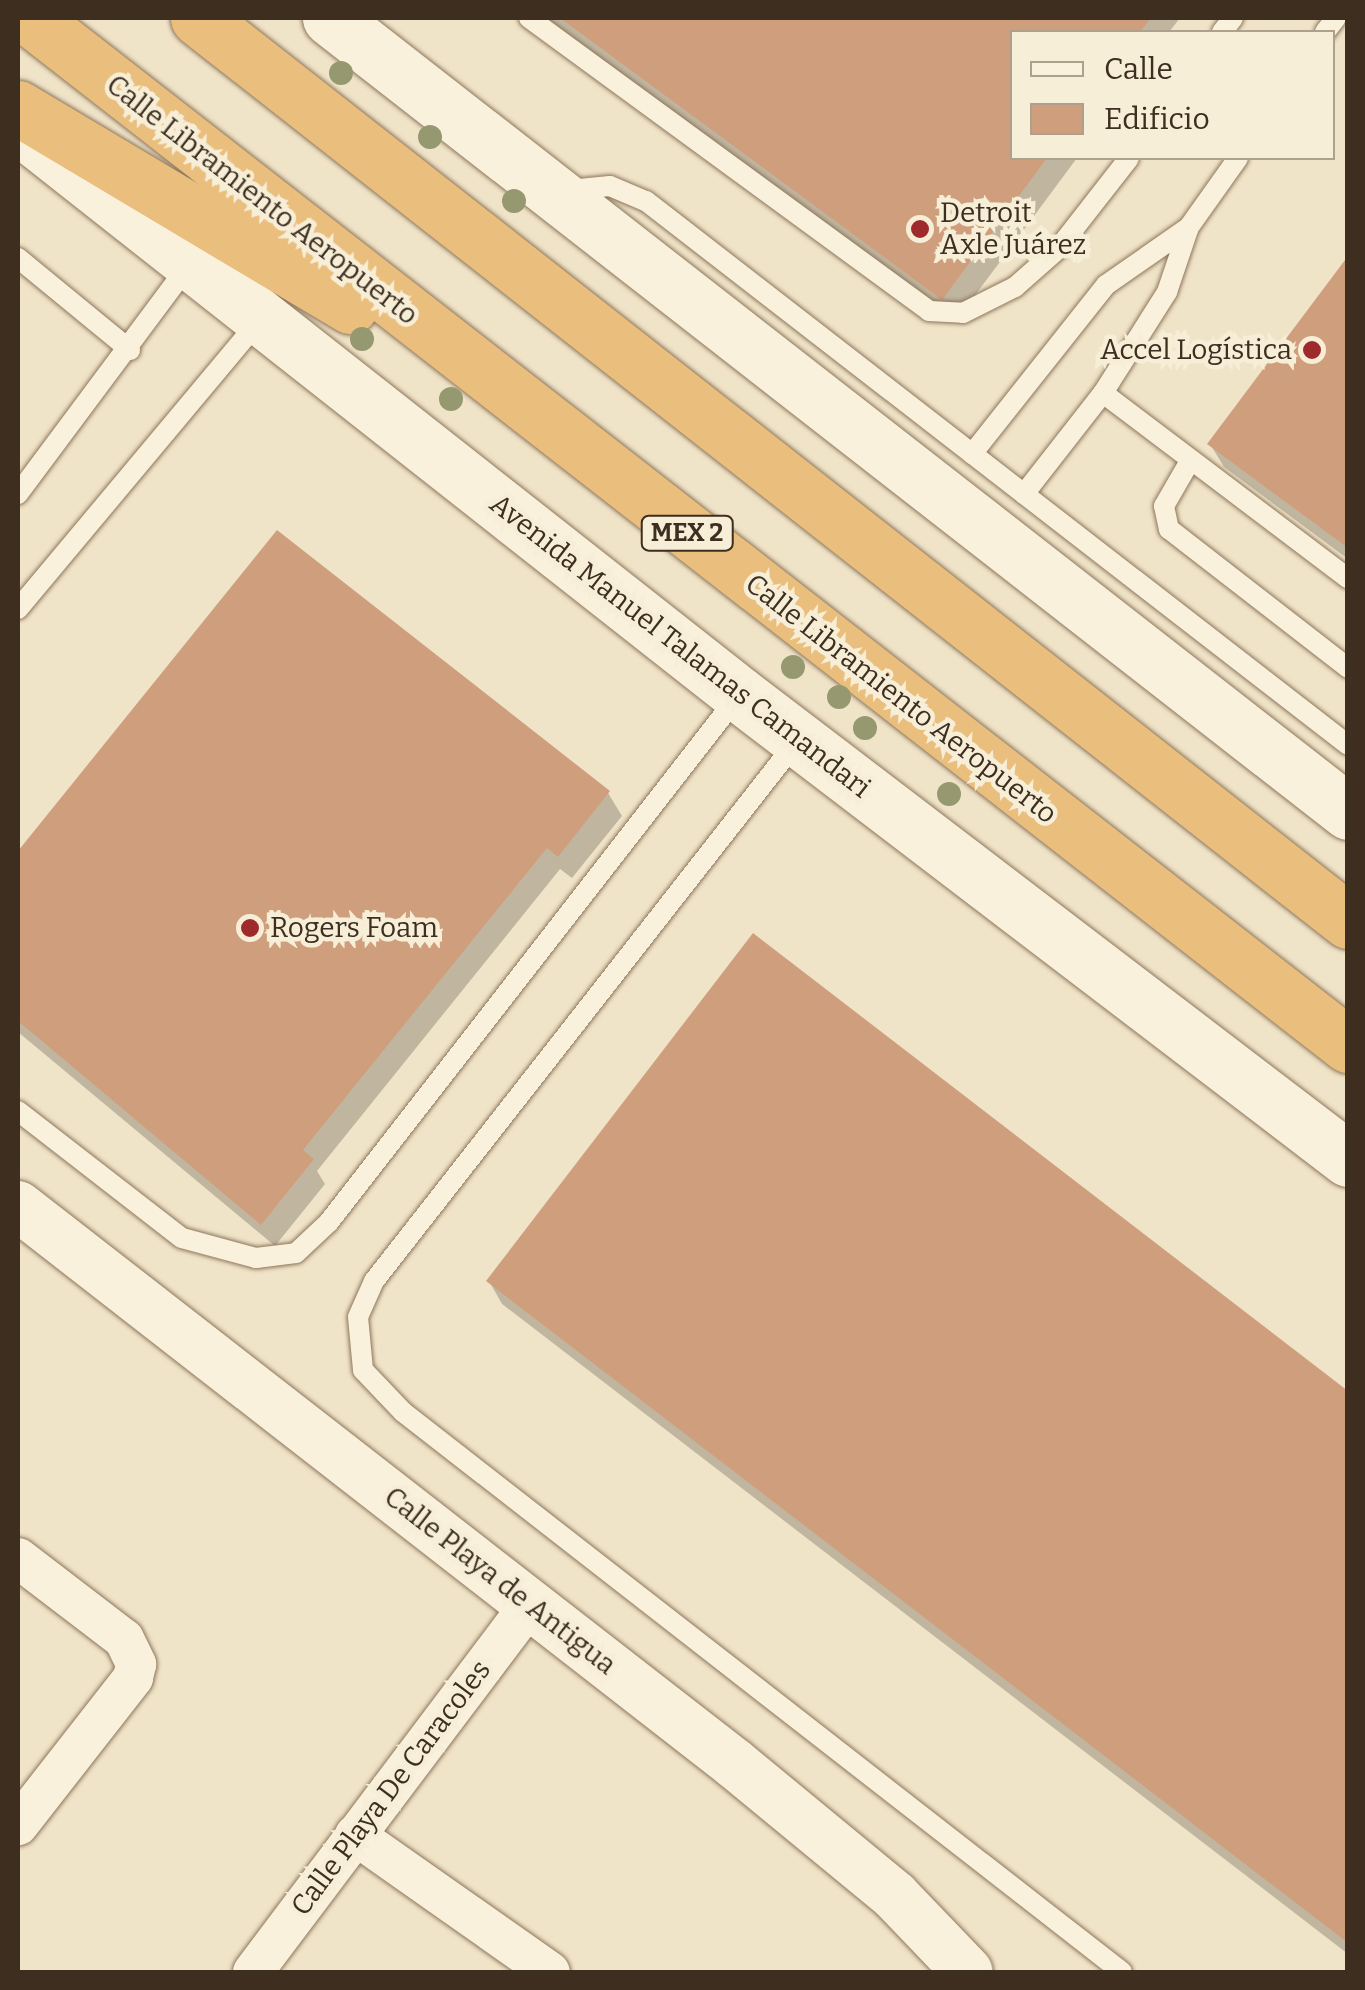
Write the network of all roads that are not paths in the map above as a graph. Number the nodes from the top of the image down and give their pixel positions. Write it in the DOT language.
graph roads {
  1 [pos="30,18"];
  2 [pos="198,18"];
  3 [pos="529,18"];
  4 [pos="342,21"];
  5 [pos="18,108"];
  6 [pos="18,126"];
  7 [pos="1127,160"];
  8 [pos="1237,160"];
  9 [pos="554,192"];
  10 [pos="1190,228"];
  11 [pos="18,258"];
  12 [pos="190,264"];
  13 [pos="260,319"];
  14 [pos="130,350"];
  15 [pos="1104,393"];
  16 [pos="541,420"];
  17 [pos="972,454"];
  18 [pos="1190,461"];
  19 [pos="18,494"];
  20 [pos="1024,494"];
  21 [pos="1348,578"];
  22 [pos="18,610"];
  23 [pos="1348,668"];
  24 [pos="739,694"];
  25 [pos="798,740"];
  26 [pos="1348,745"];
  27 [pos="1348,812"];
  28 [pos="1348,921"];
  29 [pos="1348,1045"];
  30 [pos="18,1111"];
  31 [pos="1348,1160"];
  32 [pos="18,1206"];
  33 [pos="18,1558"];
  34 [pos="530,1605"];
  35 [pos="18,1825"];
  36 [pos="355,1835"];
  37 [pos="960,1969"];
  38 [pos="253,1972"];
  39 [pos="550,1972"];
  40 [pos="1122,1972"];
  1 -- 16 [label="highway, Calle Libramiento Aeropuerto / MEX 2"];
  2 -- 28 [label="highway"];
  3 -- 7 [label="lane"];
  4 -- 9 [label="main road"];
  5 -- 16 [label="highway"];
  6 -- 12 [label="main road, Avenida Manuel Talamas Camandari"];
  8 -- 10 [label="lane"];
  9 -- 17 [label="lane"];
  9 -- 27 [label="main road"];
  10 -- 15 [label="lane"];
  10 -- 17 [label="lane"];
  11 -- 14 [label="lane"];
  12 -- 13 [label="main road, Avenida Manuel Talamas Camandari"];
  12 -- 14 [label="lane"];
  13 -- 22 [label="lane"];
  13 -- 24 [label="main road, Avenida Manuel Talamas Camandari"];
  14 -- 19 [label="lane"];
  15 -- 18 [label="lane"];
  15 -- 20 [label="lane"];
  16 -- 29 [label="highway, Calle Libramiento Aeropuerto / MEX 2"];
  17 -- 20 [label="lane"];
  18 -- 21 [label="lane"];
  18 -- 23 [label="lane"];
  20 -- 26 [label="lane"];
  24 -- 25 [label="main road, Avenida Manuel Talamas Camandari"];
  24 -- 30 [label="lane"];
  25 -- 31 [label="main road, Avenida Manuel Talamas Camandari"];
  25 -- 40 [label="lane"];
  32 -- 34 [label="street, Calle Playa de Antigua"];
  33 -- 35 [label="street"];
  34 -- 36 [label="street, Calle Playa De Caracoles"];
  34 -- 37 [label="street, Calle Playa de Antigua"];
  36 -- 38 [label="street, Calle Playa De Caracoles"];
  36 -- 39 [label="street"];
}
